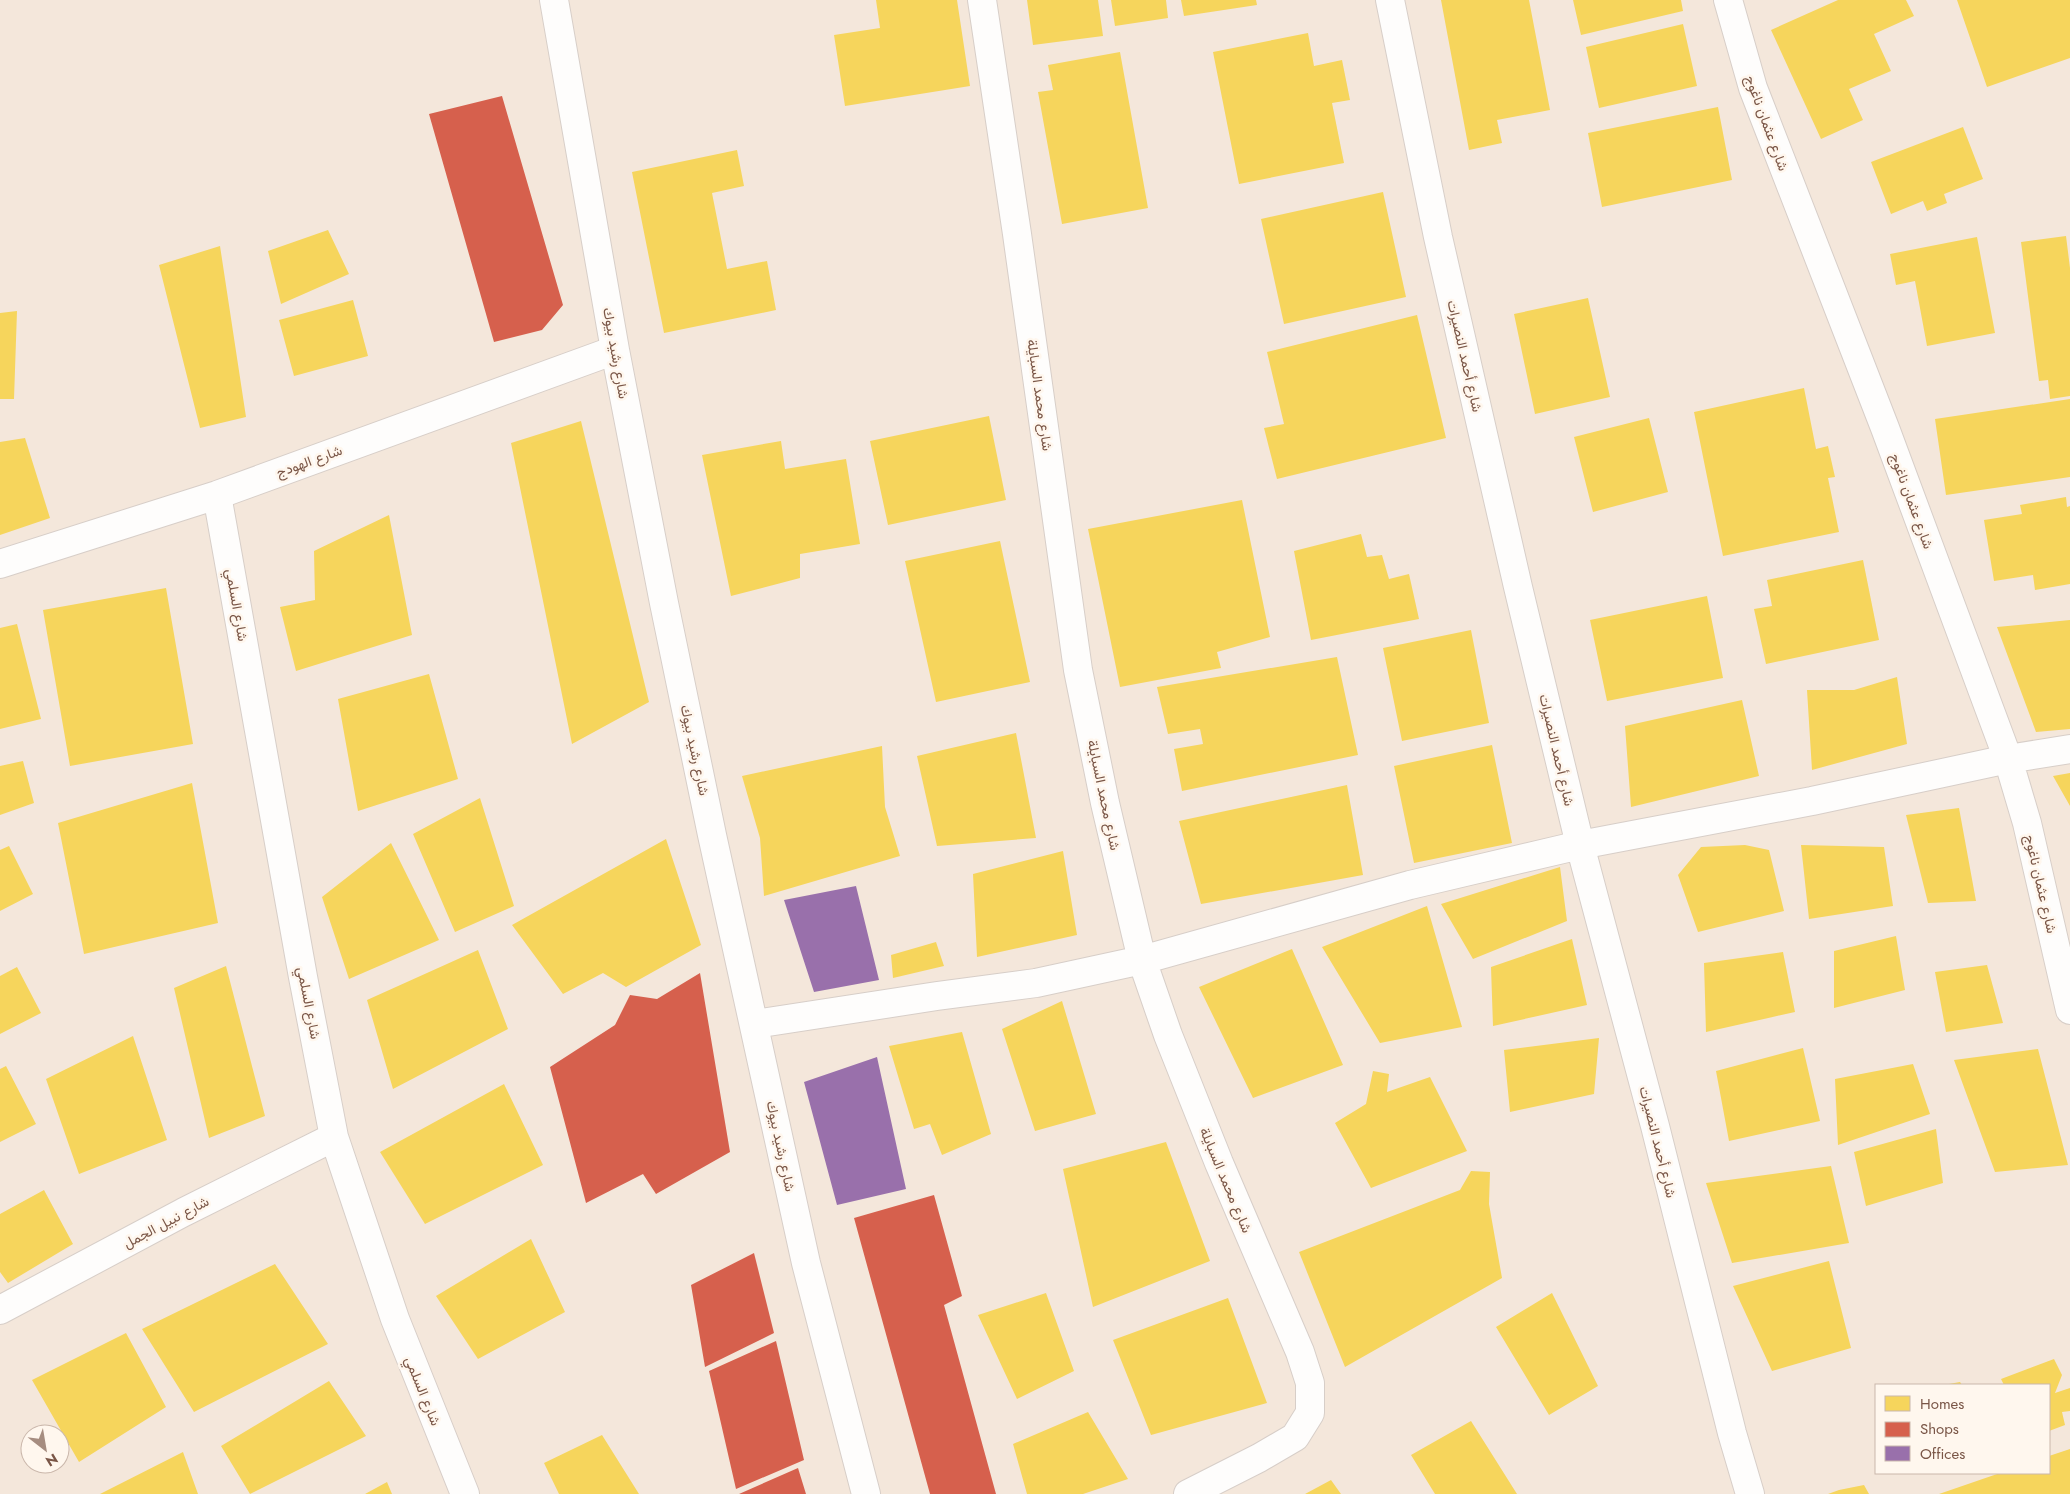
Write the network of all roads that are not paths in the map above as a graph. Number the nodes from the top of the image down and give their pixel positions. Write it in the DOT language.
graph roads {
  1 [pos="554,0"];
  2 [pos="982,0"];
  3 [pos="1390,0"];
  4 [pos="1728,0"];
  5 [pos="615,350"];
  6 [pos="217,495"];
  7 [pos="0,564"];
  8 [pos="2070,749"];
  9 [pos="2008,759"];
  10 [pos="1580,846"];
  11 [pos="1142,960"];
  12 [pos="2070,1010"];
  13 [pos="754,1024"];
  14 [pos="334,1137"];
  15 [pos="0,1310"];
  16 [pos="465,1494"];
  17 [pos="866,1494"];
  18 [pos="1188,1494"];
  19 [pos="1750,1494"];
  1 -- 5 [label="street, شارع رشيد بيوك"];
  2 -- 11 [label="street, شارع محمد السبايلة"];
  3 -- 10 [label="street, شارع أحمد النصيرات"];
  4 -- 9 [label="street, شارع عثمان ناغوج"];
  5 -- 6 [label="street, شارع الهودج"];
  5 -- 13 [label="street, شارع رشيد بيوك"];
  6 -- 7 [label="street, شارع الهودج"];
  6 -- 14 [label="street, شارع السلمي"];
  8 -- 9 [label="street"];
  9 -- 10 [label="street"];
  9 -- 12 [label="street, شارع عثمان ناغوج"];
  10 -- 11 [label="street"];
  10 -- 19 [label="street, شارع أحمد النصيرات"];
  11 -- 13 [label="street"];
  11 -- 18 [label="street, شارع محمد السبايلة"];
  13 -- 17 [label="street, شارع رشيد بيوك"];
  14 -- 15 [label="street, شارع نبيل الجمل"];
  14 -- 16 [label="street, شارع السلمي"];
}
